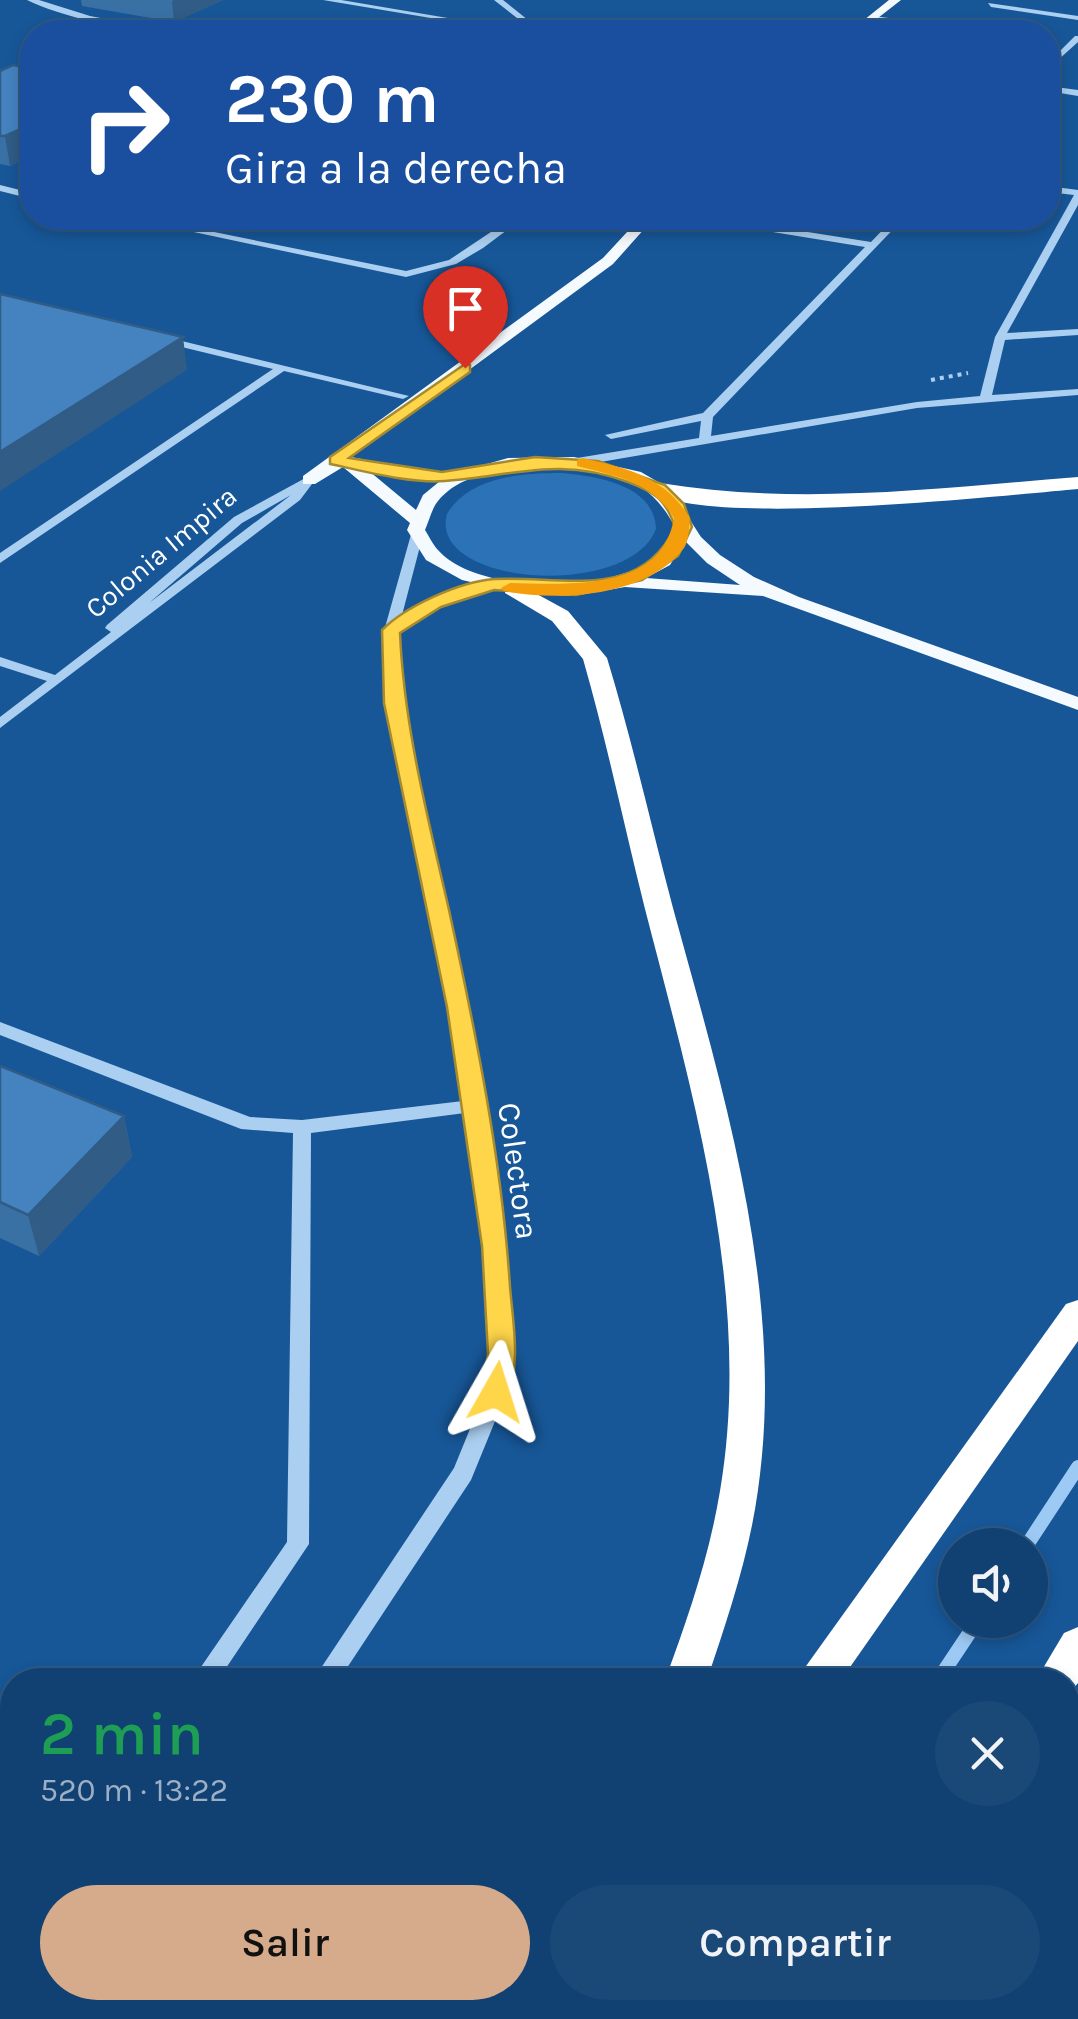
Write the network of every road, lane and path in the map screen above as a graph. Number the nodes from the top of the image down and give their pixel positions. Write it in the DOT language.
graph roads {
  1 [pos="30,0"];
  2 [pos="327,0"];
  3 [pos="498,0"];
  4 [pos="896,0"];
  5 [pos="991,5"];
  6 [pos="874,18"];
  7 [pos="1078,18"];
  8 [pos="101,20"];
  9 [pos="453,20"];
  10 [pos="524,20"];
  11 [pos="871,20"];
  12 [pos="889,20"];
  13 [pos="1078,38"];
  14 [pos="1060,45"];
  15 [pos="1070,46"];
  16 [pos="1060,56"];
  17 [pos="1078,195"];
  18 [pos="192,230"];
  19 [pos="501,230"];
  20 [pos="632,230"];
  21 [pos="636,230"];
  22 [pos="779,230"];
  23 [pos="887,230"];
  24 [pos="1059,235"];
  25 [pos="1078,238"];
  26 [pos="873,245"];
  27 [pos="1078,332"];
  28 [pos="150,337"];
  29 [pos="1000,337"];
  30 [pos="282,368"];
  31 [pos="1078,392"];
  32 [pos="403,396"];
  33 [pos="986,398"];
  34 [pos="708,416"];
  35 [pos="611,435"];
  36 [pos="706,441"];
  37 [pos="345,458"];
  38 [pos="577,462"];
  39 [pos="464,476"];
  40 [pos="309,480"];
  41 [pos="1078,483"];
  42 [pos="660,489"];
  43 [pos="418,526"];
  44 [pos="684,527"];
  45 [pos="0,559"];
  46 [pos="617,582"];
  47 [pos="503,586"];
  48 [pos="772,593"];
  49 [pos="391,630"];
  50 [pos="0,661"];
  51 [pos="58,680"];
  52 [pos="1078,704"];
  53 [pos="0,724"];
  54 [pos="0,1028"];
  55 [pos="473,1106"];
  56 [pos="302,1127"];
  57 [pos="1078,1314"];
  58 [pos="1078,1646"];
  59 [pos="212,1668"];
  60 [pos="333,1668"];
  61 [pos="690,1668"];
  62 [pos="826,1668"];
  63 [pos="1064,1668"];
  1 -- 8 [label="street"];
  2 -- 9 [label="street"];
  3 -- 10 [label="street"];
  4 -- 6 [label="main road"];
  5 -- 7 [label="street"];
  6 -- 11 [label="main road"];
  6 -- 12 [label="street"];
  13 -- 15 [label="street"];
  14 -- 15 [label="street"];
  15 -- 16 [label="street"];
  17 -- 24 [label="street"];
  18 -- 19 [label="street"];
  20 -- 32 [label="main road, Colonia Impira"];
  21 -- 37 [label="main road, Colonia Impira"];
  22 -- 26 [label="street"];
  23 -- 26 [label="street"];
  24 -- 25 [label="street"];
  24 -- 29 [label="street"];
  26 -- 34 [label="street"];
  27 -- 29 [label="street"];
  28 -- 30 [label="street"];
  29 -- 33 [label="street"];
  30 -- 32 [label="street"];
  30 -- 45 [label="street"];
  31 -- 33 [label="street"];
  32 -- 37 [label="main road, Colonia Impira"];
  33 -- 36 [label="street"];
  34 -- 35 [label="street"];
  34 -- 36 [label="street"];
  36 -- 38 [label="street"];
  37 -- 39 [label="main road"];
  37 -- 40 [label="main road, Colonia Impira"];
  37 -- 43 [label="main road"];
  38 -- 39 [label="main road"];
  38 -- 42 [label="main road"];
  39 -- 43 [label="main road"];
  40 -- 51 [label="street, Colonia Impira"];
  41 -- 42 [label="highway"];
  42 -- 44 [label="main road"];
  43 -- 47 [label="main road"];
  43 -- 49 [label="street, Colectora"];
  44 -- 46 [label="main road"];
  44 -- 48 [label="main road"];
  46 -- 47 [label="main road"];
  46 -- 48 [label="main road"];
  47 -- 49 [label="street"];
  47 -- 61 [label="highway"];
  48 -- 52 [label="main road"];
  49 -- 55 [label="street, Colectora"];
  50 -- 51 [label="street"];
  51 -- 53 [label="street, Colonia Impira"];
  54 -- 56 [label="street"];
  55 -- 56 [label="street"];
  55 -- 60 [label="street, Colectora"];
  56 -- 59 [label="street"];
  57 -- 62 [label="highway"];
  58 -- 63 [label="highway"];
}
